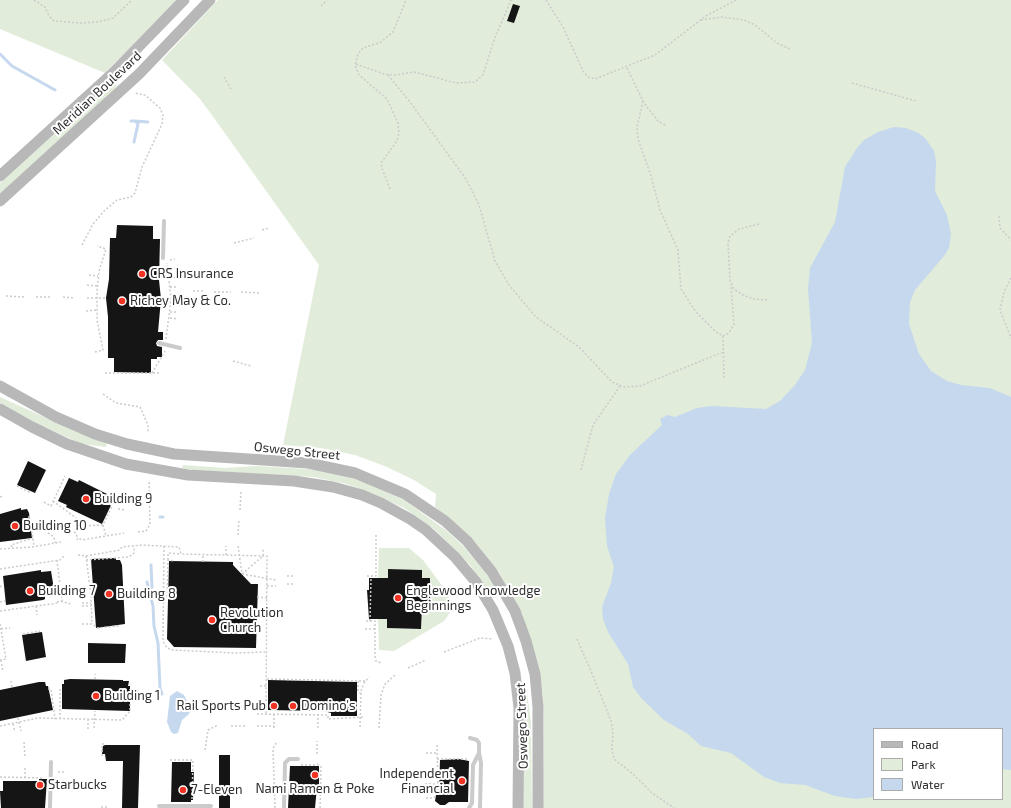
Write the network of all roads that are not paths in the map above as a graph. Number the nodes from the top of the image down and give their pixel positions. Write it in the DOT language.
graph roads {
  1 [pos="184,0"];
  2 [pos="210,0"];
  3 [pos="0,176"];
  4 [pos="0,201"];
  5 [pos="164,220"];
  6 [pos="163,258"];
  7 [pos="159,343"];
  8 [pos="180,348"];
  9 [pos="0,386"];
  10 [pos="0,409"];
  11 [pos="470,738"];
  12 [pos="478,753"];
  13 [pos="298,759"];
  14 [pos="51,762"];
  15 [pos="159,806"];
  16 [pos="211,806"];
  17 [pos="50,808"];
  18 [pos="284,808"];
  19 [pos="469,808"];
  20 [pos="480,808"];
  21 [pos="518,808"];
  22 [pos="538,808"];
  1 -- 3 [label="main road, Meridian Boulevard"];
  2 -- 4 [label="main road, Meridian Boulevard"];
  5 -- 6 [label="lane"];
  7 -- 8 [label="lane"];
  9 -- 22 [label="main road, Oswego Street"];
  10 -- 21 [label="main road, Oswego Street"];
  11 -- 12 [label="lane"];
  12 -- 19 [label="lane"];
  12 -- 20 [label="lane"];
  13 -- 18 [label="lane"];
  14 -- 17 [label="lane"];
  15 -- 16 [label="lane"];
}
